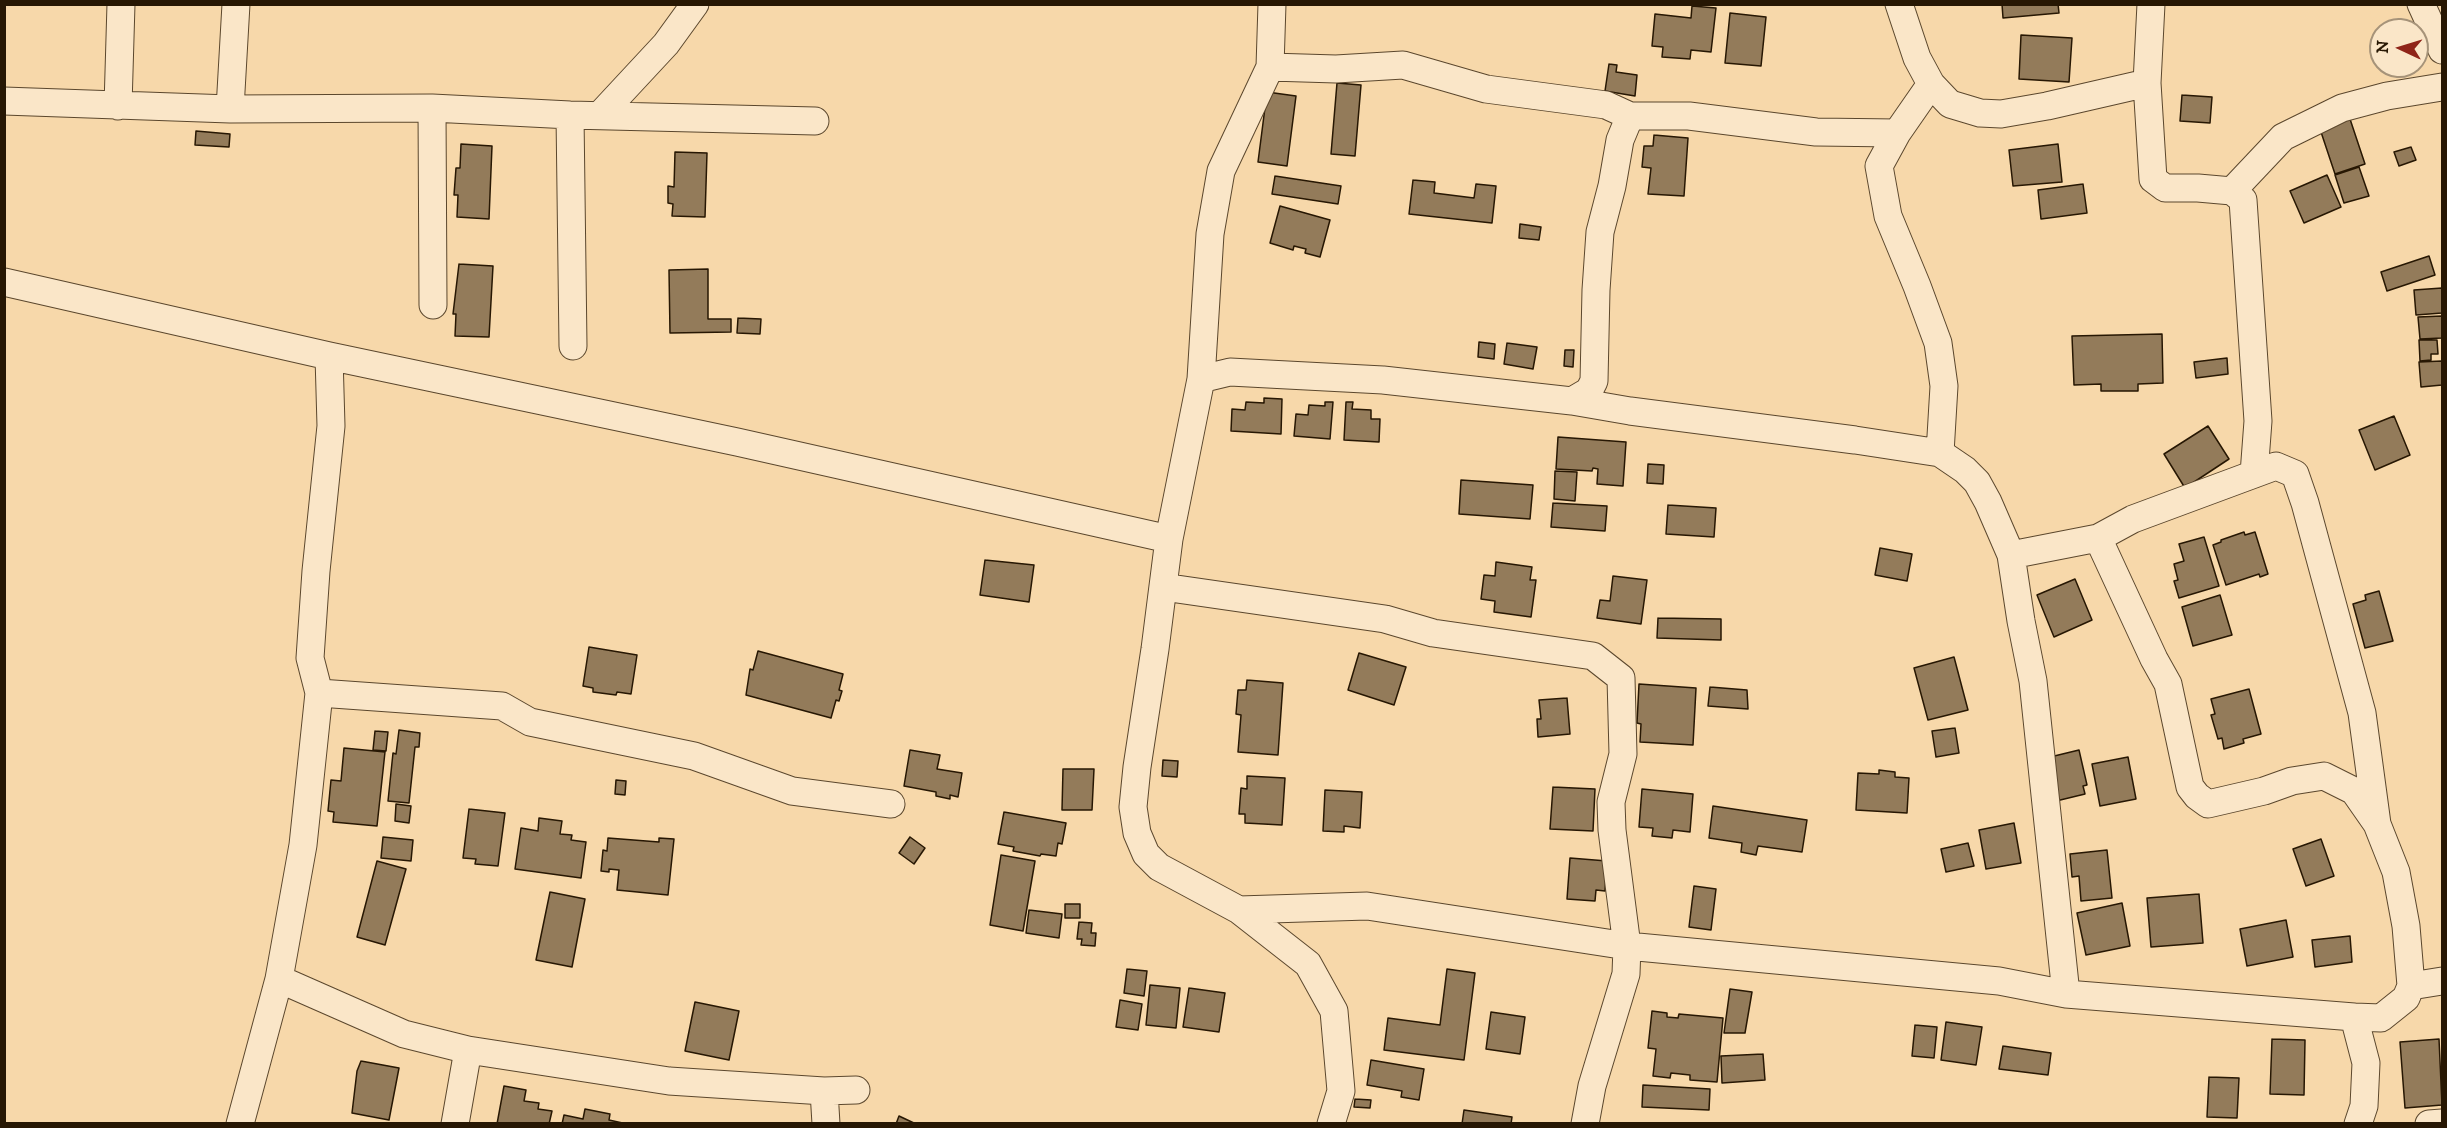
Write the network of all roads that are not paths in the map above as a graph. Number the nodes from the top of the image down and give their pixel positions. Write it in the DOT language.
graph roads {
  1 [pos="121,4"];
  2 [pos="236,4"];
  3 [pos="695,4"];
  4 [pos="1272,4"];
  5 [pos="1899,4"];
  6 [pos="2151,4"];
  7 [pos="2421,4"];
  8 [pos="2442,50"];
  9 [pos="1270,67"];
  10 [pos="2147,82"];
  11 [pos="1931,84"];
  12 [pos="2442,87"];
  13 [pos="4,101"];
  14 [pos="118,106"];
  15 [pos="432,108"];
  16 [pos="230,109"];
  17 [pos="570,115"];
  18 [pos="600,115"];
  19 [pos="1630,116"];
  20 [pos="815,121"];
  21 [pos="1897,133"];
  22 [pos="2232,191"];
  23 [pos="4,282"];
  24 [pos="433,305"];
  25 [pos="573,346"];
  26 [pos="328,356"];
  27 [pos="1201,379"];
  28 [pos="1572,401"];
  29 [pos="1940,453"];
  30 [pos="2254,474"];
  31 [pos="2098,538"];
  32 [pos="1168,539"];
  33 [pos="2011,555"];
  34 [pos="1163,587"];
  35 [pos="319,693"];
  36 [pos="891,804"];
  37 [pos="2378,824"];
  38 [pos="1239,910"];
  39 [pos="1627,946"];
  40 [pos="279,979"];
  41 [pos="2442,981"];
  42 [pos="2411,986"];
  43 [pos="2066,994"];
  44 [pos="2354,1017"];
  45 [pos="468,1050"];
  46 [pos="856,1090"];
  47 [pos="824,1091"];
  48 [pos="2442,1123"];
  49 [pos="240,1124"];
  50 [pos="455,1124"];
  51 [pos="826,1124"];
  52 [pos="1332,1124"];
  53 [pos="1584,1124"];
  54 [pos="2358,1124"];
  55 [pos="2429,1124"];
  1 -- 14 [label="street"];
  2 -- 16 [label="street"];
  3 -- 18 [label="street"];
  4 -- 9 [label="street"];
  5 -- 11 [label="street"];
  6 -- 10 [label="street"];
  7 -- 8 [label="street"];
  9 -- 19 [label="street"];
  9 -- 27 [label="street"];
  10 -- 11 [label="street"];
  10 -- 22 [label="street"];
  11 -- 21 [label="street"];
  12 -- 22 [label="street"];
  13 -- 14 [label="street"];
  14 -- 16 [label="street"];
  15 -- 16 [label="street"];
  15 -- 17 [label="street"];
  15 -- 24 [label="street"];
  17 -- 18 [label="street"];
  17 -- 25 [label="street"];
  18 -- 20 [label="street"];
  19 -- 21 [label="street"];
  19 -- 28 [label="street"];
  21 -- 29 [label="street"];
  22 -- 30 [label="street"];
  23 -- 26 [label="street"];
  26 -- 32 [label="street"];
  26 -- 35 [label="street"];
  27 -- 28 [label="street"];
  27 -- 32 [label="street"];
  28 -- 29 [label="street"];
  29 -- 33 [label="street"];
  30 -- 31 [label="street"];
  30 -- 37 [label="street"];
  31 -- 33 [label="street"];
  31 -- 37 [label="street"];
  32 -- 34 [label="street"];
  33 -- 43 [label="street"];
  34 -- 38 [label="street"];
  34 -- 39 [label="street"];
  35 -- 36 [label="street"];
  35 -- 40 [label="street"];
  37 -- 42 [label="street"];
  38 -- 39 [label="street"];
  38 -- 52 [label="street"];
  39 -- 43 [label="street"];
  39 -- 53 [label="street"];
  40 -- 45 [label="street"];
  40 -- 49 [label="street"];
  41 -- 42 [label="street"];
  42 -- 44 [label="street"];
  43 -- 44 [label="street"];
  44 -- 54 [label="street"];
  45 -- 47 [label="street"];
  45 -- 50 [label="street"];
  46 -- 47 [label="street"];
  47 -- 51 [label="street"];
  48 -- 55 [label="street"];
}
